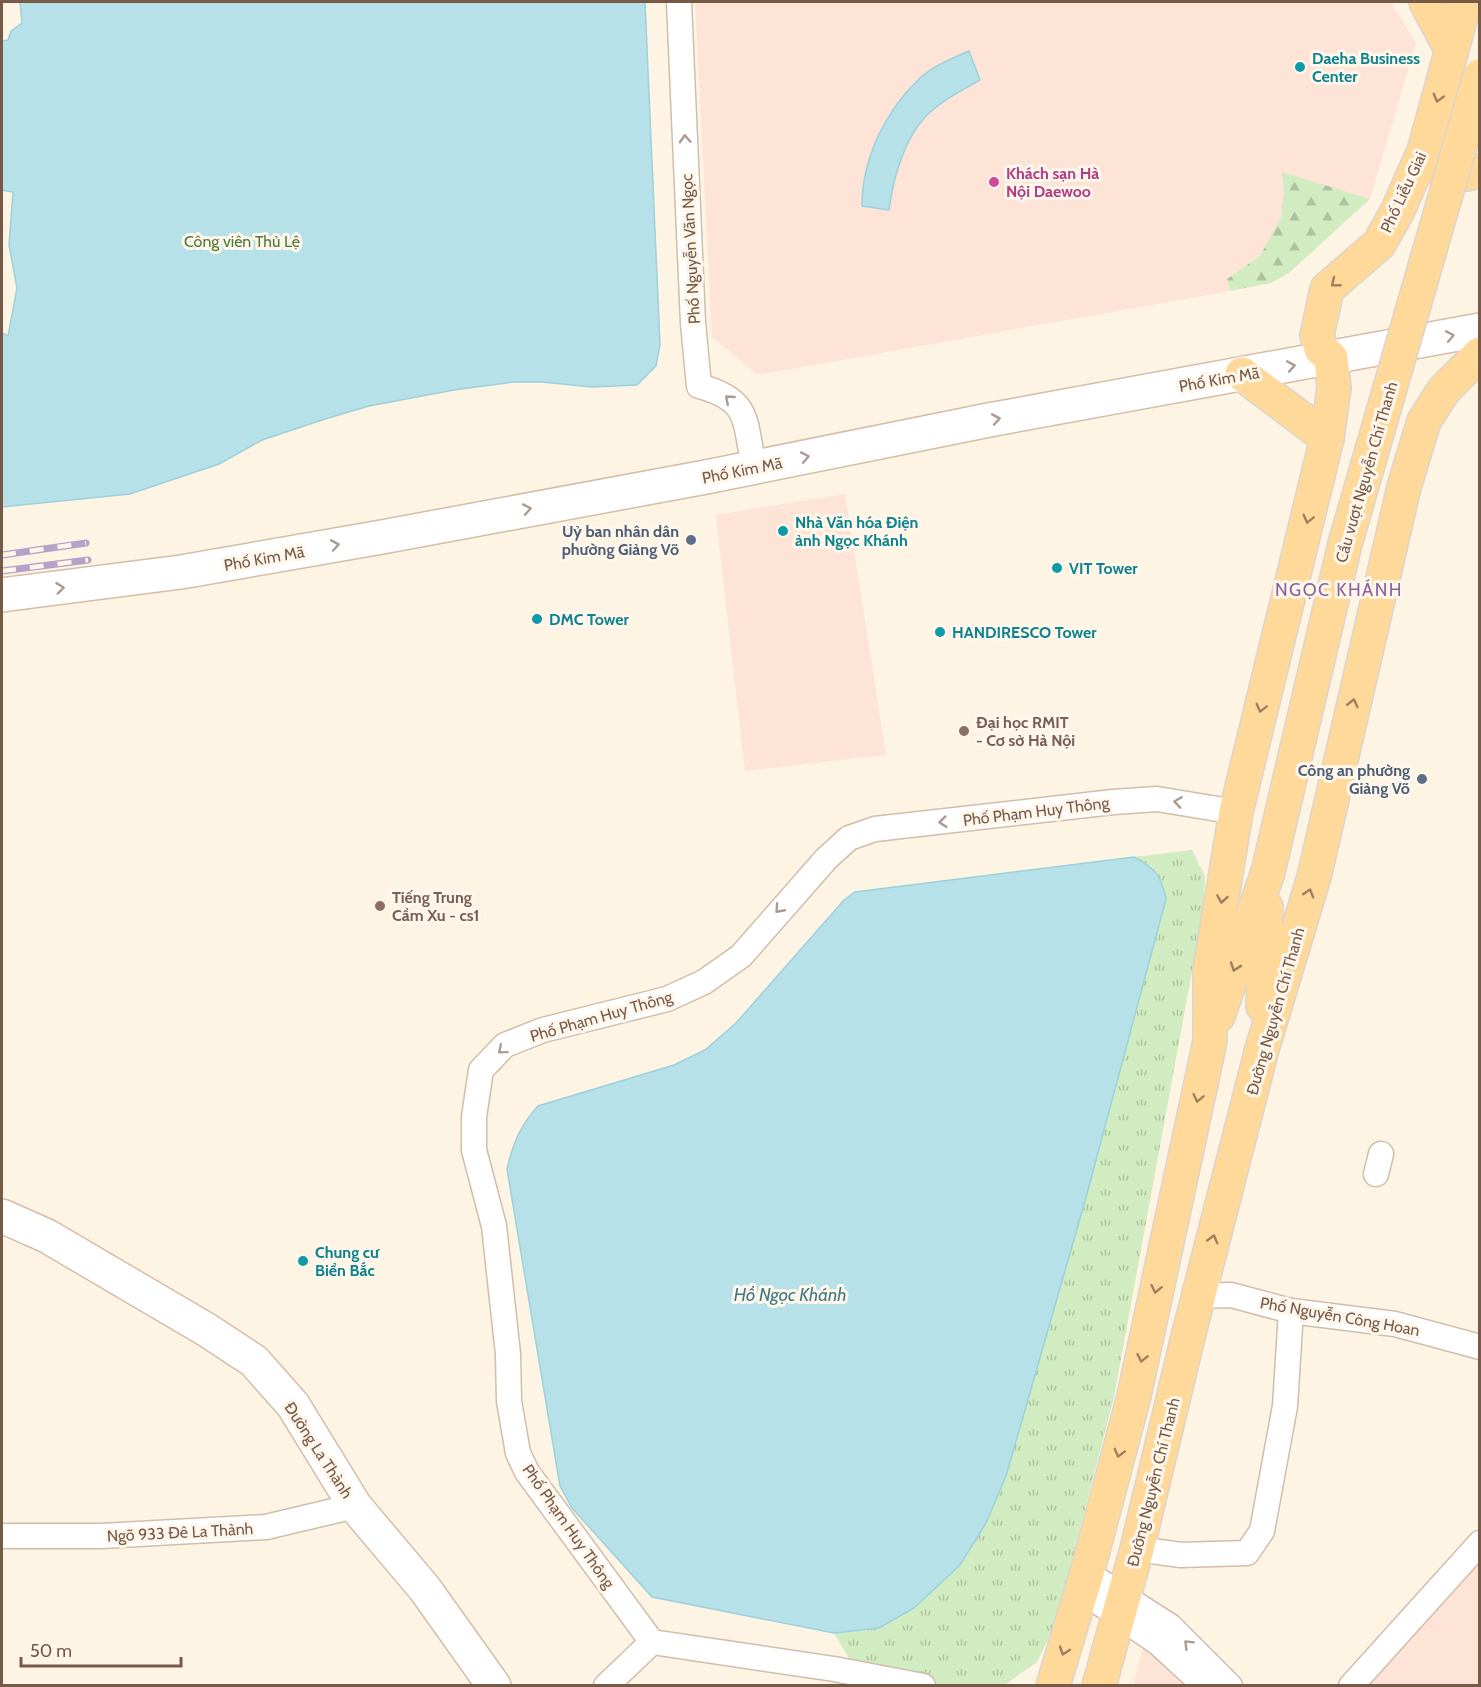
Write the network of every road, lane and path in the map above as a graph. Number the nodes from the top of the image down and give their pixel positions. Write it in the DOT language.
graph roads {
  1 [pos="679,2"];
  2 [pos="1426,2"];
  3 [pos="1465,2"];
  4 [pos="1451,49"];
  5 [pos="1479,76"];
  6 [pos="1424,151"];
  7 [pos="1479,171"];
  8 [pos="1479,330"];
  9 [pos="1479,354"];
  10 [pos="1331,358"];
  11 [pos="1242,375"];
  12 [pos="1327,438"];
  13 [pos="754,467"];
  14 [pos="1317,480"];
  15 [pos="1404,487"];
  16 [pos="2,595"];
  17 [pos="1236,812"];
  18 [pos="1268,872"];
  19 [pos="1210,1041"];
  20 [pos="1262,1049"];
  21 [pos="2,1216"];
  22 [pos="1198,1296"];
  23 [pos="1291,1311"];
  24 [pos="1479,1347"];
  25 [pos="355,1506"];
  26 [pos="2,1536"];
  27 [pos="1479,1543"];
  28 [pos="1137,1549"];
  29 [pos="1084,1582"];
  30 [pos="1122,1606"];
  31 [pos="652,1642"];
  32 [pos="494,1686"];
  33 [pos="606,1686"];
  34 [pos="923,1686"];
  35 [pos="1053,1686"];
  36 [pos="1099,1686"];
  37 [pos="1205,1686"];
  38 [pos="1230,1686"];
  39 [pos="1352,1686"];
  13 -- 1 [label="street, Phố Nguyễn Văn Ngọc, one-way"];
  2 -- 4 [label="main road"];
  3 -- 4 [label="main road, Phố Liễu Giai"];
  4 -- 6 [label="main road, Phố Liễu Giai, one-way"];
  5 -- 18 [label="main road, Cầu vượt Nguyễn Chí Thanh, bridge"];
  6 -- 7 [label="main road"];
  6 -- 10 [label="main road, Phố Liễu Giai, one-way"];
  10 -- 8 [label="main road, Phố Kim Mã, one-way"];
  9 -- 15 [label="main road, Đường Nguyễn Chí Thanh"];
  11 -- 10 [label="main road, Phố Kim Mã, one-way"];
  10 -- 12 [label="main road"];
  11 -- 12 [label="main road"];
  13 -- 11 [label="main road, Phố Kim Mã, one-way"];
  12 -- 14 [label="main road"];
  16 -- 13 [label="main road, Phố Kim Mã, one-way"];
  14 -- 15 [label="main road"];
  14 -- 17 [label="main road, one-way"];
  20 -- 15 [label="main road, Đường Nguyễn Chí Thanh, one-way"];
  17 -- 19 [label="main road, one-way"];
  17 -- 31 [label="street, Phố Phạm Huy Thông, one-way"];
  18 -- 19 [label="main road, Cầu vượt Nguyễn Chí Thanh, one-way"];
  18 -- 20 [label="main road, Cầu vượt Nguyễn Chí Thanh"];
  19 -- 29 [label="main road, one-way"];
  22 -- 20 [label="main road, Đường Nguyễn Chí Thanh, one-way"];
  21 -- 25 [label="main road, Đường La Thành"];
  22 -- 23 [label="street, Phố Nguyễn Công Hoan"];
  22 -- 28 [label="main road, Đường Nguyễn Chí Thanh"];
  23 -- 24 [label="street, Phố Nguyễn Công Hoan"];
  23 -- 28 [label="street"];
  25 -- 26 [label="street, Ngõ 933 Đê La Thành"];
  25 -- 32 [label="main road, Đường La Thành"];
  27 -- 39 [label="street"];
  28 -- 30 [label="main road, Đường Nguyễn Chí Thanh"];
  29 -- 30 [label="street"];
  29 -- 35 [label="main road, one-way"];
  30 -- 36 [label="main road, Đường Nguyễn Chí Thanh"];
  30 -- 37 [label="street"];
  38 -- 30 [label="street, one-way"];
  31 -- 33 [label="street"];
  31 -- 34 [label="street"];
}
